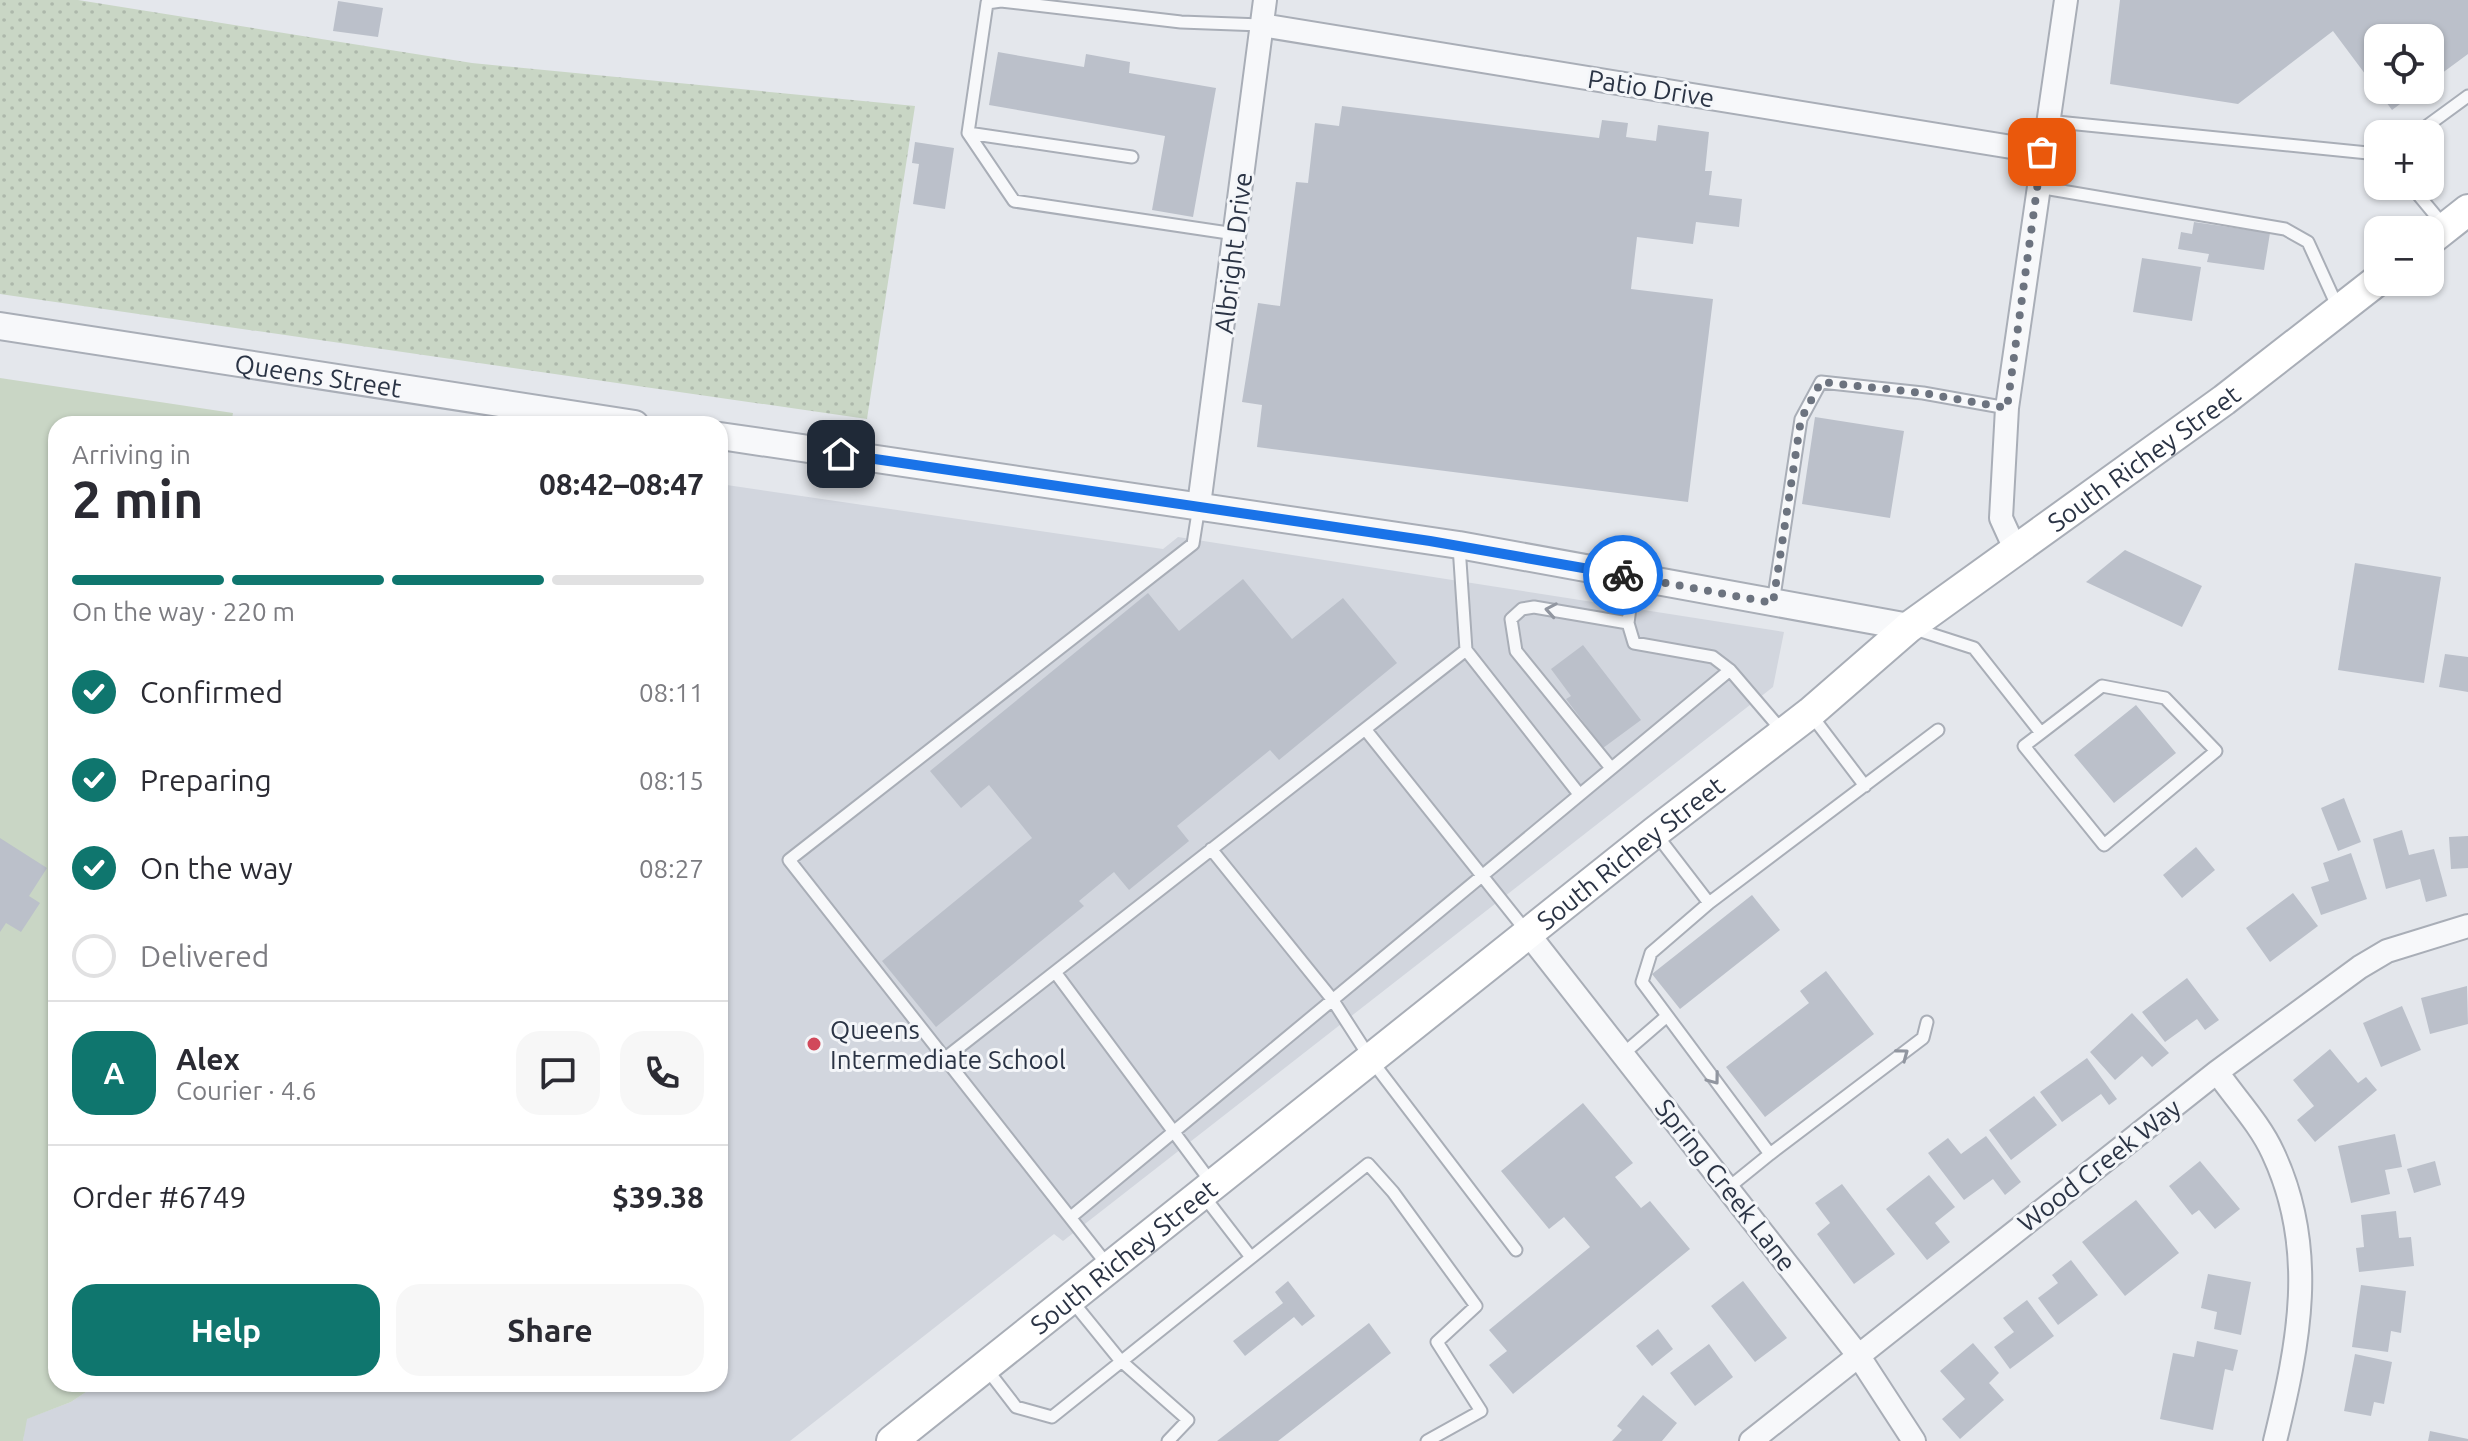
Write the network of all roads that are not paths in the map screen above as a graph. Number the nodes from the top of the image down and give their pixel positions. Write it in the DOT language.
graph roads {
  1 [pos="1265,0"];
  2 [pos="2066,0"];
  3 [pos="1261,25"];
  4 [pos="2468,96"];
  5 [pos="2435,120"];
  6 [pos="2047,121"];
  7 [pos="968,133"];
  8 [pos="2042,152"];
  9 [pos="2364,153"];
  10 [pos="1132,157"];
  11 [pos="2037,187"];
  12 [pos="2424,200"];
  13 [pos="2448,226"];
  14 [pos="1236,234"];
  15 [pos="2364,291"];
  16 [pos="2339,310"];
  17 [pos="0,326"];
  18 [pos="2007,408"];
  19 [pos="583,416"];
  20 [pos="728,437"];
  21 [pos="1199,505"];
  22 [pos="1459,545"];
  23 [pos="2016,551"];
  24 [pos="1634,577"];
  25 [pos="1773,603"];
  26 [pos="1628,623"];
  27 [pos="1909,627"];
  28 [pos="1466,650"];
  29 [pos="1730,670"];
  30 [pos="1810,713"];
  31 [pos="1365,729"];
  32 [pos="1938,730"];
  33 [pos="1784,733"];
  34 [pos="2041,733"];
  35 [pos="1611,768"];
  36 [pos="1865,786"];
  37 [pos="1579,794"];
  38 [pos="1655,832"];
  39 [pos="1211,849"];
  40 [pos="1480,877"];
  41 [pos="1709,903"];
  42 [pos="2468,926"];
  43 [pos="1530,936"];
  44 [pos="1055,972"];
  45 [pos="1332,999"];
  46 [pos="1667,1016"];
  47 [pos="1927,1022"];
  48 [pos="1623,1054"];
  49 [pos="944,1059"];
  50 [pos="1372,1061"];
  51 [pos="2217,1072"];
  52 [pos="1174,1131"];
  53 [pos="1770,1154"];
  54 [pos="1728,1188"];
  55 [pos="1208,1190"];
  56 [pos="1071,1217"];
  57 [pos="1516,1250"];
  58 [pos="1250,1256"];
  59 [pos="1109,1267"];
  60 [pos="1069,1299"];
  61 [pos="1858,1355"];
  62 [pos="1120,1360"];
  63 [pos="985,1366"];
  64 [pos="892,1441"];
  65 [pos="1168,1441"];
  66 [pos="1427,1441"];
  67 [pos="1751,1441"];
  68 [pos="1914,1441"];
  69 [pos="2275,1441"];
  1 -- 3 [label="street, Albright Drive"];
  2 -- 6 [label="street"];
  3 -- 7 [label="lane"];
  3 -- 8 [label="street, Patio Drive"];
  3 -- 14 [label="street, Albright Drive"];
  4 -- 5 [label="lane"];
  6 -- 8 [label="street"];
  6 -- 9 [label="lane"];
  7 -- 10 [label="lane"];
  7 -- 14 [label="lane"];
  8 -- 11 [label="street"];
  11 -- 16 [label="lane"];
  11 -- 18 [label="street"];
  12 -- 13 [label="lane"];
  14 -- 21 [label="street, Albright Drive"];
  15 -- 16 [label="main road, South Richey Street"];
  16 -- 23 [label="main road, South Richey Street"];
  17 -- 19 [label="street, Queens Street"];
  18 -- 23 [label="street"];
  18 -- 25 [label="lane"];
  20 -- 21 [label="street"];
  21 -- 22 [label="street"];
  21 -- 49 [label="lane"];
  22 -- 24 [label="street"];
  22 -- 28 [label="lane"];
  23 -- 27 [label="main road, South Richey Street"];
  24 -- 25 [label="street"];
  24 -- 26 [label="lane"];
  25 -- 27 [label="street"];
  26 -- 29 [label="lane"];
  26 -- 35 [label="lane, one-way"];
  27 -- 30 [label="main road, South Richey Street"];
  27 -- 34 [label="lane"];
  28 -- 31 [label="lane"];
  28 -- 37 [label="lane"];
  29 -- 33 [label="lane"];
  29 -- 35 [label="lane"];
  30 -- 33 [label="main road, South Richey Street"];
  30 -- 36 [label="lane"];
  31 -- 39 [label="lane"];
  31 -- 40 [label="lane"];
  32 -- 36 [label="lane"];
  33 -- 38 [label="main road, South Richey Street"];
  34 -- 34 [label="lane"];
  35 -- 37 [label="lane"];
  36 -- 41 [label="lane"];
  37 -- 40 [label="lane"];
  38 -- 41 [label="lane"];
  38 -- 43 [label="main road, South Richey Street"];
  39 -- 44 [label="lane"];
  39 -- 45 [label="lane"];
  40 -- 43 [label="lane"];
  40 -- 45 [label="lane"];
  41 -- 46 [label="lane"];
  42 -- 51 [label="street, Wood Creek Way"];
  43 -- 48 [label="street, Spring Creek Lane"];
  43 -- 50 [label="main road, South Richey Street"];
  44 -- 49 [label="lane"];
  44 -- 52 [label="lane"];
  45 -- 50 [label="lane"];
  45 -- 52 [label="lane"];
  46 -- 48 [label="lane"];
  46 -- 53 [label="lane, one-way"];
  53 -- 47 [label="lane, one-way"];
  48 -- 54 [label="street, Spring Creek Lane"];
  49 -- 56 [label="lane"];
  50 -- 55 [label="main road, South Richey Street"];
  50 -- 57 [label="lane"];
  51 -- 61 [label="street, Wood Creek Way"];
  51 -- 69 [label="street"];
  52 -- 55 [label="lane"];
  52 -- 56 [label="lane"];
  53 -- 54 [label="lane"];
  54 -- 61 [label="street, Spring Creek Lane"];
  55 -- 58 [label="lane"];
  55 -- 59 [label="main road, South Richey Street"];
  56 -- 59 [label="lane"];
  58 -- 62 [label="lane"];
  58 -- 66 [label="lane"];
  59 -- 60 [label="main road, South Richey Street"];
  60 -- 62 [label="lane"];
  60 -- 63 [label="main road, South Richey Street"];
  61 -- 67 [label="street, Wood Creek Way"];
  61 -- 68 [label="street, Spring Creek Lane"];
  62 -- 63 [label="lane"];
  62 -- 65 [label="lane"];
  63 -- 64 [label="main road, South Richey Street"];
}
